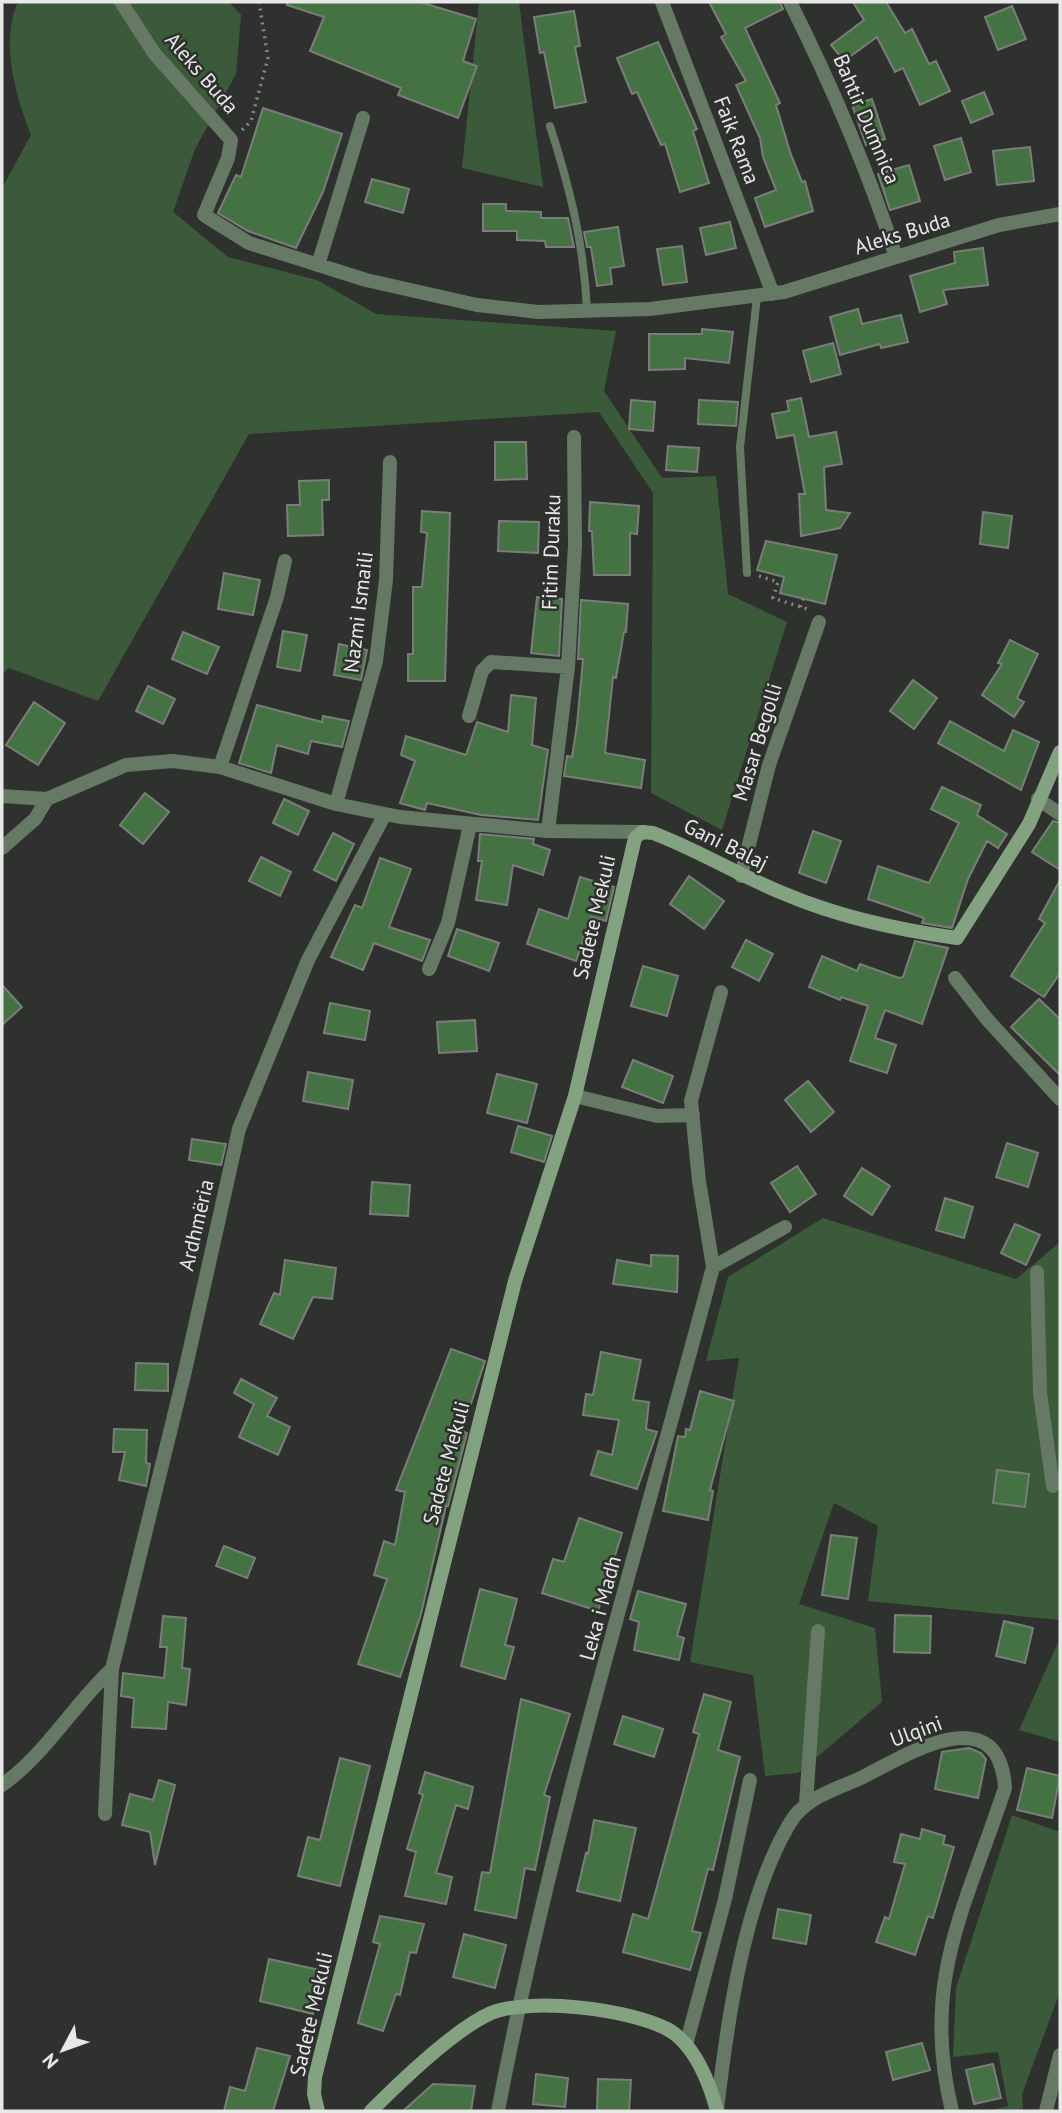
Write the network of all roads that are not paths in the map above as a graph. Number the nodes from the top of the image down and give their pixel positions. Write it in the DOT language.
graph roads {
  1 [pos="121,2"];
  2 [pos="662,2"];
  3 [pos="790,2"];
  4 [pos="363,118"];
  5 [pos="550,126"];
  6 [pos="1060,214"];
  7 [pos="896,257"];
  8 [pos="318,265"];
  9 [pos="773,294"];
  10 [pos="757,296"];
  11 [pos="587,310"];
  12 [pos="574,437"];
  13 [pos="390,462"];
  14 [pos="285,561"];
  15 [pos="747,573"];
  16 [pos="819,622"];
  17 [pos="568,667"];
  18 [pos="469,716"];
  19 [pos="1060,752"];
  20 [pos="220,767"];
  21 [pos="2,796"];
  22 [pos="47,799"];
  23 [pos="1038,799"];
  24 [pos="336,804"];
  25 [pos="386,814"];
  26 [pos="1060,814"];
  27 [pos="470,825"];
  28 [pos="548,831"];
  29 [pos="642,832"];
  30 [pos="2,848"];
  31 [pos="741,876"];
  32 [pos="429,969"];
  33 [pos="955,978"];
  34 [pos="722,992"];
  35 [pos="575,1096"];
  36 [pos="1060,1099"];
  37 [pos="693,1115"];
  38 [pos="785,1227"];
  39 [pos="713,1267"];
  40 [pos="1037,1272"];
  41 [pos="1053,1486"];
  42 [pos="818,1631"];
  43 [pos="112,1668"];
  44 [pos="750,1780"];
  45 [pos="2,1785"];
  46 [pos="806,1803"];
  47 [pos="105,1814"];
  48 [pos="518,2007"];
  49 [pos="686,2045"];
  50 [pos="1060,2055"];
  51 [pos="318,2111"];
  52 [pos="371,2111"];
  53 [pos="498,2111"];
  54 [pos="717,2111"];
  55 [pos="952,2111"];
  56 [pos="1046,2111"];
  1 -- 8 [label="street, Aleks Buda"];
  2 -- 9 [label="street, Faik Rama"];
  3 -- 7 [label="street, Bahtir Dumnica"];
  4 -- 8 [label="street"];
  5 -- 11 [label="lane"];
  6 -- 7 [label="street, Aleks Buda"];
  7 -- 9 [label="street, Aleks Buda"];
  8 -- 11 [label="street, Aleks Buda"];
  9 -- 10 [label="street, Aleks Buda"];
  10 -- 11 [label="street, Aleks Buda"];
  10 -- 15 [label="lane"];
  12 -- 17 [label="street, Fitim Duraku"];
  13 -- 24 [label="street, Nazmi Ismaili"];
  14 -- 20 [label="street"];
  16 -- 31 [label="street, Masar Begolli"];
  17 -- 18 [label="street"];
  17 -- 28 [label="street, Fitim Duraku"];
  19 -- 23 [label="street"];
  20 -- 22 [label="street, Gani Balaj"];
  20 -- 24 [label="street, Gani Balaj"];
  21 -- 22 [label="street"];
  22 -- 30 [label="street"];
  23 -- 26 [label="street"];
  23 -- 31 [label="street, Gani Balaj"];
  24 -- 25 [label="street, Gani Balaj"];
  25 -- 27 [label="street, Gani Balaj"];
  25 -- 43 [label="street, Ardhmëria"];
  27 -- 28 [label="street, Gani Balaj"];
  27 -- 32 [label="street"];
  28 -- 29 [label="street, Gani Balaj"];
  29 -- 31 [label="street, Gani Balaj"];
  29 -- 35 [label="street, Sadete Mekuli"];
  33 -- 36 [label="street"];
  34 -- 37 [label="street, Leka i Madh"];
  35 -- 37 [label="street"];
  35 -- 51 [label="street, Sadete Mekuli"];
  37 -- 39 [label="street, Leka i Madh"];
  38 -- 39 [label="street"];
  39 -- 48 [label="street, Leka i Madh"];
  40 -- 41 [label="street"];
  42 -- 46 [label="street"];
  43 -- 45 [label="street"];
  43 -- 47 [label="street, Ardhmëria"];
  44 -- 49 [label="street"];
  46 -- 54 [label="street, Ulqini"];
  46 -- 55 [label="street, Ulqini"];
  48 -- 49 [label="street"];
  48 -- 52 [label="street"];
  48 -- 53 [label="street, Leka i Madh"];
  49 -- 54 [label="street"];
  50 -- 56 [label="street"];
}
